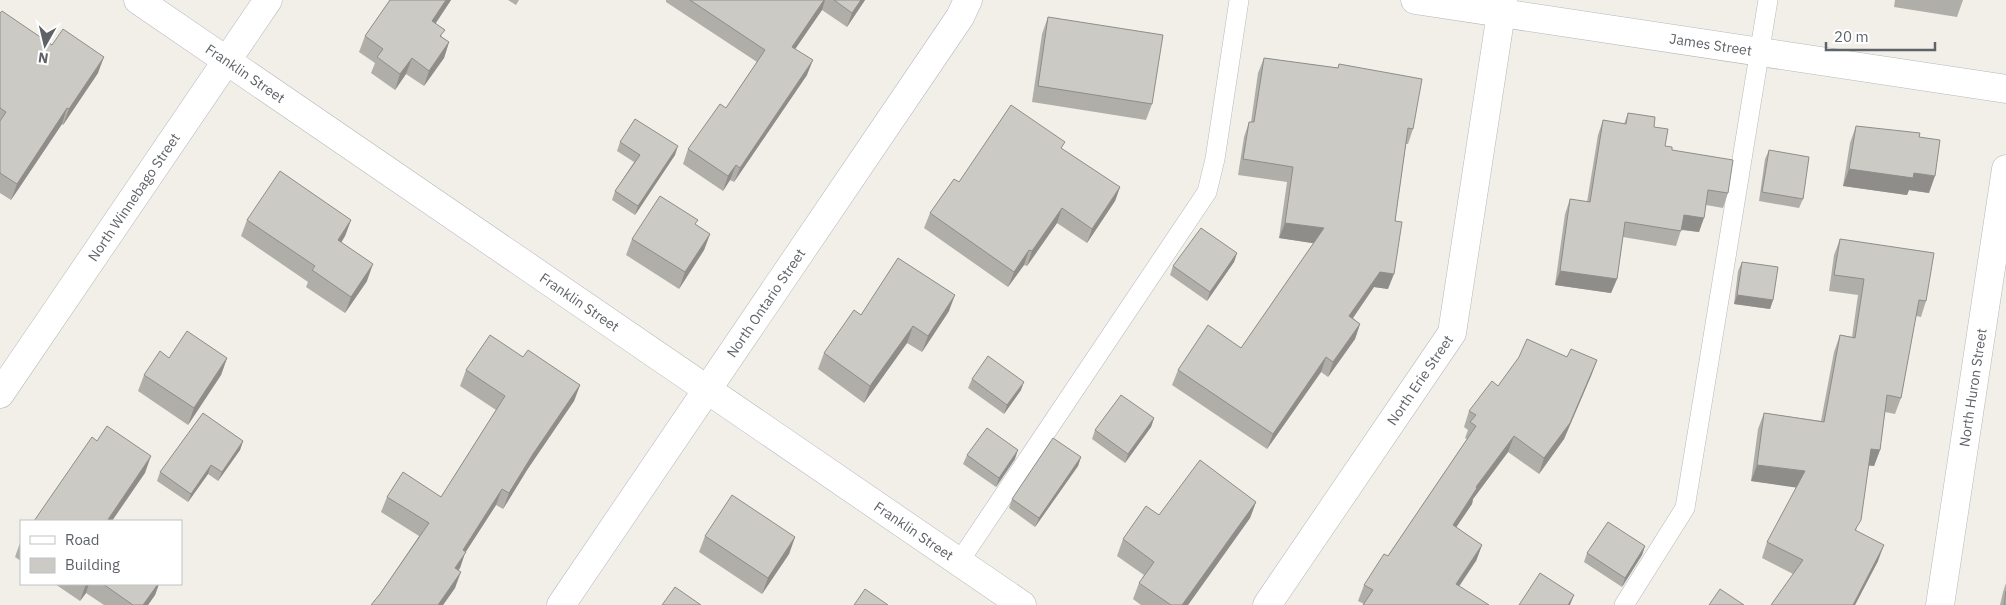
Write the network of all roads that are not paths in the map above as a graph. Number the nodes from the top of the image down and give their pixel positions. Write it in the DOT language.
graph roads {
  1 [pos="138,0"];
  2 [pos="268,0"];
  3 [pos="968,0"];
  4 [pos="1238,0"];
  5 [pos="1415,0"];
  6 [pos="1768,0"];
  7 [pos="1502,6"];
  8 [pos="1760,52"];
  9 [pos="227,61"];
  10 [pos="2006,89"];
  11 [pos="2006,169"];
  12 [pos="707,390"];
  13 [pos="0,394"];
  14 [pos="959,562"];
  15 [pos="561,605"];
  16 [pos="1022,605"];
  17 [pos="1267,605"];
  18 [pos="1624,605"];
  19 [pos="1940,605"];
  1 -- 9 [label="street, Franklin Street"];
  2 -- 9 [label="street, North Winnebago Street"];
  3 -- 12 [label="street, North Ontario Street"];
  4 -- 14 [label="lane"];
  5 -- 7 [label="street, James Street"];
  6 -- 8 [label="lane"];
  7 -- 8 [label="street, James Street"];
  7 -- 17 [label="street, North Erie Street"];
  8 -- 10 [label="street, James Street"];
  8 -- 18 [label="lane"];
  9 -- 12 [label="street, Franklin Street"];
  9 -- 13 [label="street, North Winnebago Street"];
  11 -- 19 [label="street, North Huron Street"];
  12 -- 14 [label="street, Franklin Street"];
  12 -- 15 [label="street, North Ontario Street"];
  14 -- 16 [label="street, Franklin Street"];
}
